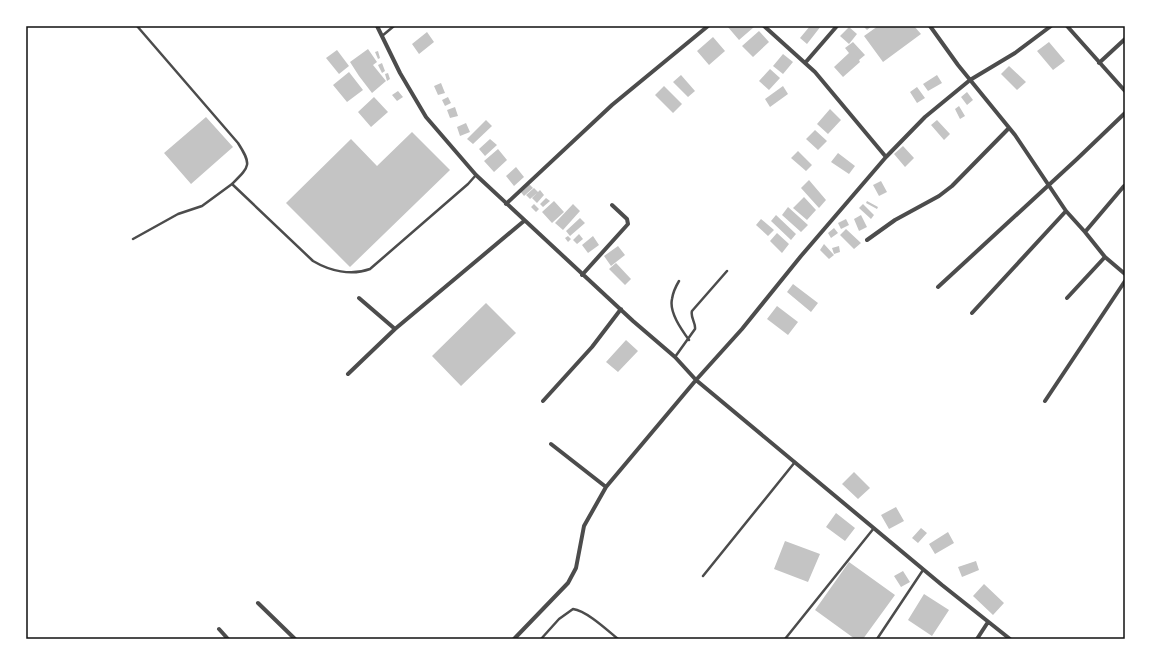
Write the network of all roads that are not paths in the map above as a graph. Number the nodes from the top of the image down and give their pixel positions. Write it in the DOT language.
graph roads {
  1 [pos="137,26"];
  2 [pos="377,26"];
  3 [pos="394,26"];
  4 [pos="708,26"];
  5 [pos="764,26"];
  6 [pos="837,26"];
  7 [pos="930,26"];
  8 [pos="1051,26"];
  9 [pos="1067,26"];
  10 [pos="381,36"];
  11 [pos="1125,39"];
  12 [pos="805,63"];
  13 [pos="1099,64"];
  14 [pos="970,80"];
  15 [pos="1125,91"];
  16 [pos="1125,112"];
  17 [pos="1009,128"];
  18 [pos="886,157"];
  19 [pos="476,175"];
  20 [pos="232,184"];
  21 [pos="1048,185"];
  22 [pos="1124,186"];
  23 [pos="506,204"];
  24 [pos="612,205"];
  25 [pos="1066,211"];
  26 [pos="524,221"];
  27 [pos="1085,232"];
  28 [pos="133,239"];
  29 [pos="867,240"];
  30 [pos="1105,257"];
  31 [pos="727,271"];
  32 [pos="1125,274"];
  33 [pos="582,275"];
  34 [pos="679,281"];
  35 [pos="1125,282"];
  36 [pos="938,286"];
  37 [pos="359,298"];
  38 [pos="1067,298"];
  39 [pos="621,309"];
  40 [pos="972,313"];
  41 [pos="395,330"];
  42 [pos="689,340"];
  43 [pos="675,357"];
  44 [pos="348,374"];
  45 [pos="696,380"];
  46 [pos="543,401"];
  47 [pos="1045,401"];
  48 [pos="551,444"];
  49 [pos="795,462"];
  50 [pos="606,487"];
  51 [pos="874,528"];
  52 [pos="924,569"];
  53 [pos="702,576"];
  54 [pos="258,604"];
  55 [pos="988,622"];
  56 [pos="219,629"];
  57 [pos="228,639"];
  58 [pos="295,639"];
  59 [pos="514,639"];
  60 [pos="541,639"];
  61 [pos="618,639"];
  62 [pos="785,639"];
  63 [pos="877,639"];
  64 [pos="977,639"];
  65 [pos="1010,639"];
  1 -- 20 [label="lane"];
  2 -- 10 [label="street"];
  3 -- 10 [label="lane"];
  4 -- 23 [label="street"];
  5 -- 12 [label="street"];
  6 -- 12 [label="street"];
  7 -- 14 [label="street"];
  8 -- 14 [label="street"];
  9 -- 13 [label="street"];
  10 -- 19 [label="street"];
  11 -- 13 [label="street"];
  12 -- 18 [label="street"];
  13 -- 15 [label="street"];
  14 -- 17 [label="street"];
  14 -- 18 [label="street"];
  16 -- 21 [label="street"];
  17 -- 21 [label="street"];
  17 -- 29 [label="street"];
  18 -- 45 [label="street"];
  19 -- 20 [label="lane"];
  19 -- 23 [label="street"];
  20 -- 28 [label="lane"];
  21 -- 25 [label="street"];
  21 -- 36 [label="street"];
  22 -- 27 [label="street"];
  23 -- 26 [label="street"];
  24 -- 33 [label="street"];
  25 -- 27 [label="street"];
  25 -- 40 [label="street"];
  26 -- 33 [label="street"];
  26 -- 41 [label="street"];
  27 -- 30 [label="street"];
  30 -- 32 [label="street"];
  30 -- 38 [label="street"];
  31 -- 42 [label="lane"];
  33 -- 39 [label="street"];
  34 -- 42 [label="lane"];
  35 -- 47 [label="street"];
  37 -- 41 [label="street"];
  39 -- 43 [label="street"];
  39 -- 46 [label="street"];
  41 -- 44 [label="street"];
  42 -- 43 [label="lane"];
  43 -- 45 [label="street"];
  45 -- 49 [label="street"];
  45 -- 50 [label="street"];
  48 -- 50 [label="street"];
  49 -- 51 [label="street"];
  49 -- 53 [label="lane"];
  50 -- 59 [label="street"];
  51 -- 52 [label="street"];
  51 -- 62 [label="lane"];
  52 -- 55 [label="street"];
  52 -- 63 [label="lane"];
  54 -- 58 [label="street"];
  55 -- 64 [label="street"];
  55 -- 65 [label="street"];
  56 -- 57 [label="street"];
  60 -- 61 [label="lane"];
}
